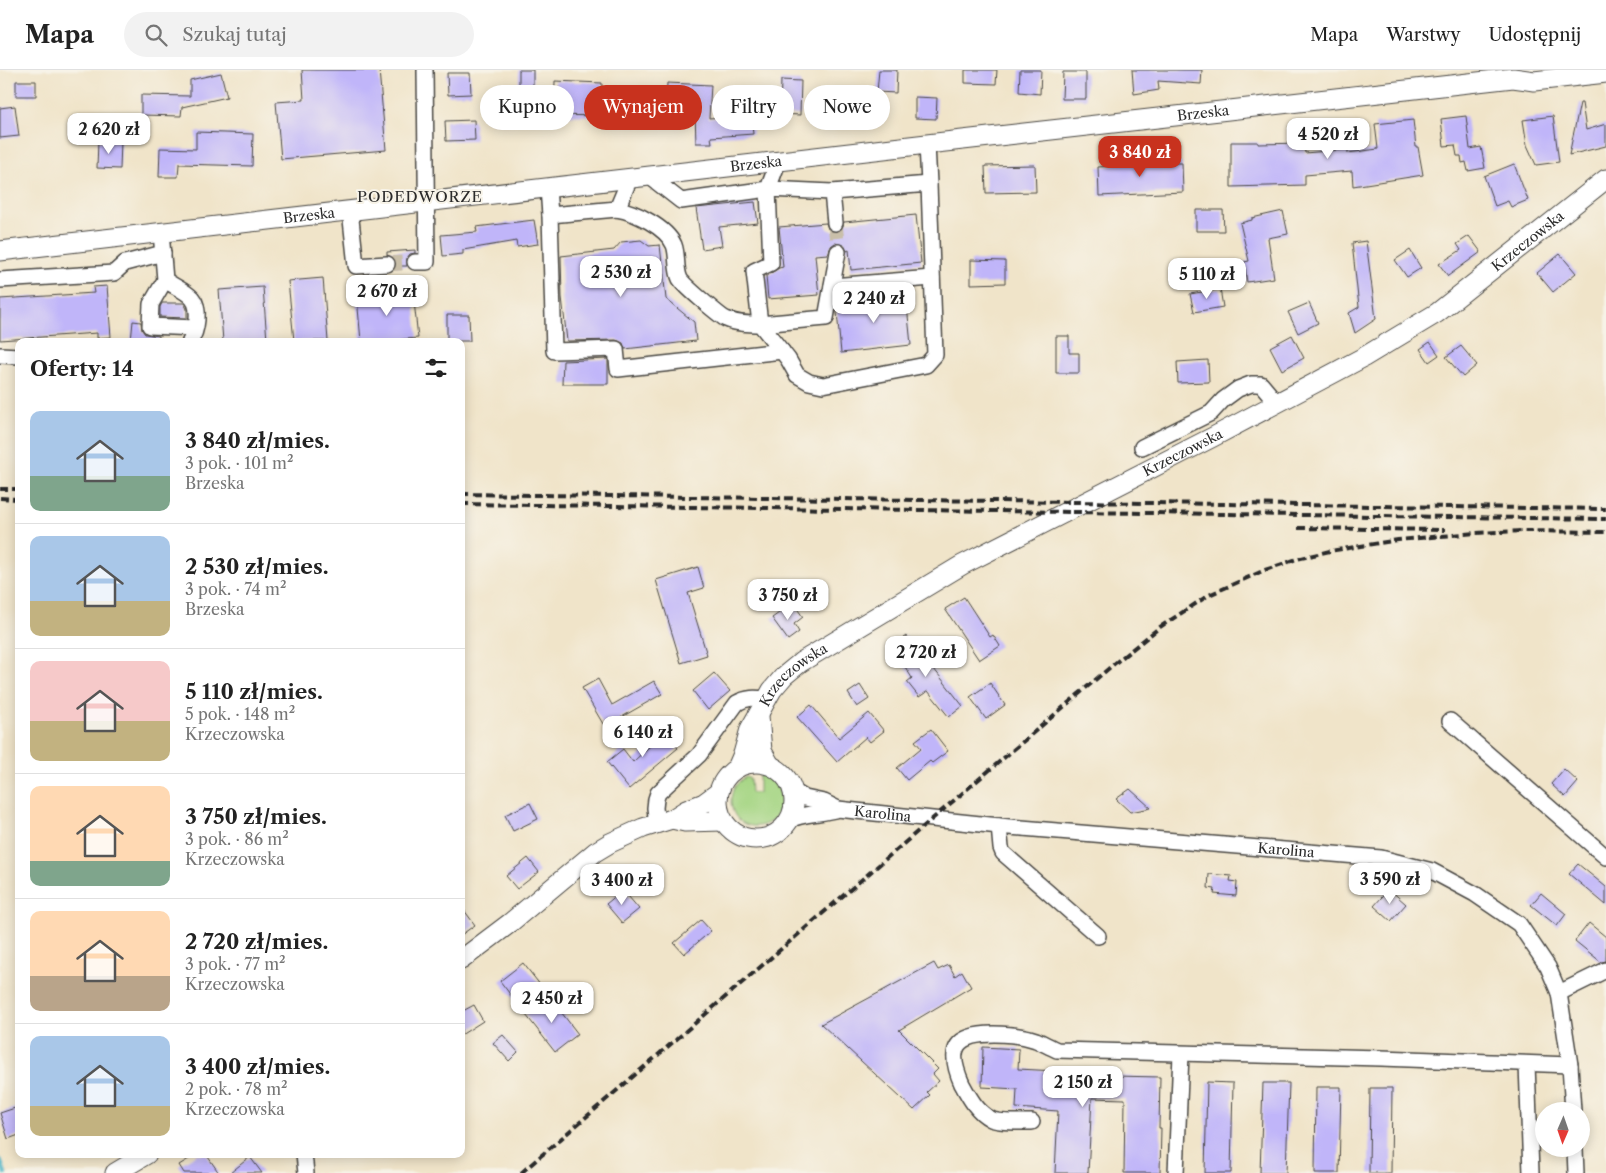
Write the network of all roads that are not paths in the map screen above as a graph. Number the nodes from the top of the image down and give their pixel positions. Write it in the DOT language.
graph roads {
  1 [pos="425,70"];
  2 [pos="1531,70"];
  3 [pos="1606,73"];
  4 [pos="1513,78"];
  5 [pos="927,144"];
  6 [pos="778,162"];
  7 [pos="649,176"];
  8 [pos="630,178"];
  9 [pos="1606,179"];
  10 [pos="929,184"];
  11 [pos="548,188"];
  12 [pos="768,189"];
  13 [pos="832,192"];
  14 [pos="427,201"];
  15 [pos="617,209"];
  16 [pos="350,210"];
  17 [pos="550,215"];
  18 [pos="835,223"];
  19 [pos="161,232"];
  20 [pos="0,251"];
  21 [pos="838,252"];
  22 [pos="163,253"];
  23 [pos="416,262"];
  24 [pos="387,264"];
  25 [pos="932,278"];
  26 [pos="0,280"];
  27 [pos="164,280"];
  28 [pos="832,286"];
  29 [pos="760,324"];
  30 [pos="193,334"];
  31 [pos="782,351"];
  32 [pos="0,355"];
  33 [pos="15,356"];
  34 [pos="1277,403"];
  35 [pos="1142,447"];
  36 [pos="763,707"];
  37 [pos="1450,721"];
  38 [pos="770,766"];
  39 [pos="737,768"];
  40 [pos="792,790"];
  41 [pos="719,792"];
  42 [pos="838,809"];
  43 [pos="788,820"];
  44 [pos="665,821"];
  45 [pos="723,821"];
  46 [pos="999,826"];
  47 [pos="1606,857"];
  48 [pos="1098,936"];
  49 [pos="465,957"];
  50 [pos="1606,970"];
  51 [pos="1559,993"];
  52 [pos="1181,1054"];
  53 [pos="1527,1064"];
  54 [pos="1570,1065"];
  55 [pos="1572,1102"];
  56 [pos="1032,1122"];
  57 [pos="140,1158"];
  58 [pos="304,1158"];
  59 [pos="1575,1158"];
  60 [pos="114,1173"];
  61 [pos="306,1173"];
  62 [pos="1176,1173"];
  63 [pos="1530,1173"];
  64 [pos="1576,1173"];
  1 -- 14 [label="street"];
  2 -- 4 [label="main road, Brzeska"];
  3 -- 4 [label="main road, Brzeska"];
  4 -- 5 [label="main road, Brzeska"];
  5 -- 6 [label="main road, Brzeska"];
  5 -- 10 [label="street"];
  6 -- 7 [label="main road, Brzeska"];
  6 -- 12 [label="street"];
  7 -- 8 [label="main road, Brzeska"];
  7 -- 12 [label="street"];
  8 -- 11 [label="main road, Brzeska"];
  8 -- 15 [label="street"];
  9 -- 34 [label="main road, Krzeczowska"];
  10 -- 13 [label="street"];
  10 -- 25 [label="street"];
  11 -- 14 [label="main road, Brzeska"];
  11 -- 17 [label="street"];
  12 -- 13 [label="street"];
  12 -- 29 [label="street"];
  13 -- 18 [label="street"];
  14 -- 16 [label="main road, Brzeska"];
  14 -- 23 [label="street"];
  15 -- 17 [label="street"];
  15 -- 29 [label="street"];
  16 -- 19 [label="main road, Brzeska"];
  16 -- 24 [label="street"];
  17 -- 31 [label="street"];
  19 -- 20 [label="main road, Brzeska"];
  19 -- 22 [label="street"];
  21 -- 28 [label="street"];
  22 -- 26 [label="street"];
  22 -- 27 [label="street"];
  25 -- 28 [label="street"];
  25 -- 31 [label="street"];
  27 -- 30 [label="street"];
  27 -- 30 [label="street"];
  28 -- 29 [label="street"];
  29 -- 31 [label="street"];
  32 -- 33 [label="street"];
  34 -- 35 [label="street"];
  34 -- 36 [label="main road, Krzeczowska"];
  36 -- 38 [label="main road, Krzeczowska"];
  36 -- 39 [label="main road, Krzeczowska"];
  36 -- 44 [label="street"];
  37 -- 47 [label="street"];
  38 -- 39 [label="main road"];
  38 -- 40 [label="main road"];
  39 -- 41 [label="main road"];
  40 -- 42 [label="street, Karolina"];
  40 -- 43 [label="main road"];
  41 -- 44 [label="main road"];
  41 -- 45 [label="main road"];
  42 -- 43 [label="street, Karolina"];
  42 -- 46 [label="street, Karolina"];
  43 -- 45 [label="main road"];
  44 -- 45 [label="main road"];
  44 -- 49 [label="main road"];
  46 -- 48 [label="street"];
  46 -- 51 [label="street, Karolina"];
  50 -- 51 [label="street"];
  51 -- 54 [label="street, Karolina"];
  52 -- 53 [label="street"];
  52 -- 56 [label="street"];
  52 -- 62 [label="street"];
  53 -- 54 [label="street"];
  53 -- 63 [label="street"];
  54 -- 55 [label="street, Karolina"];
  57 -- 60 [label="main road"];
  58 -- 61 [label="street"];
  59 -- 64 [label="street"];
}
